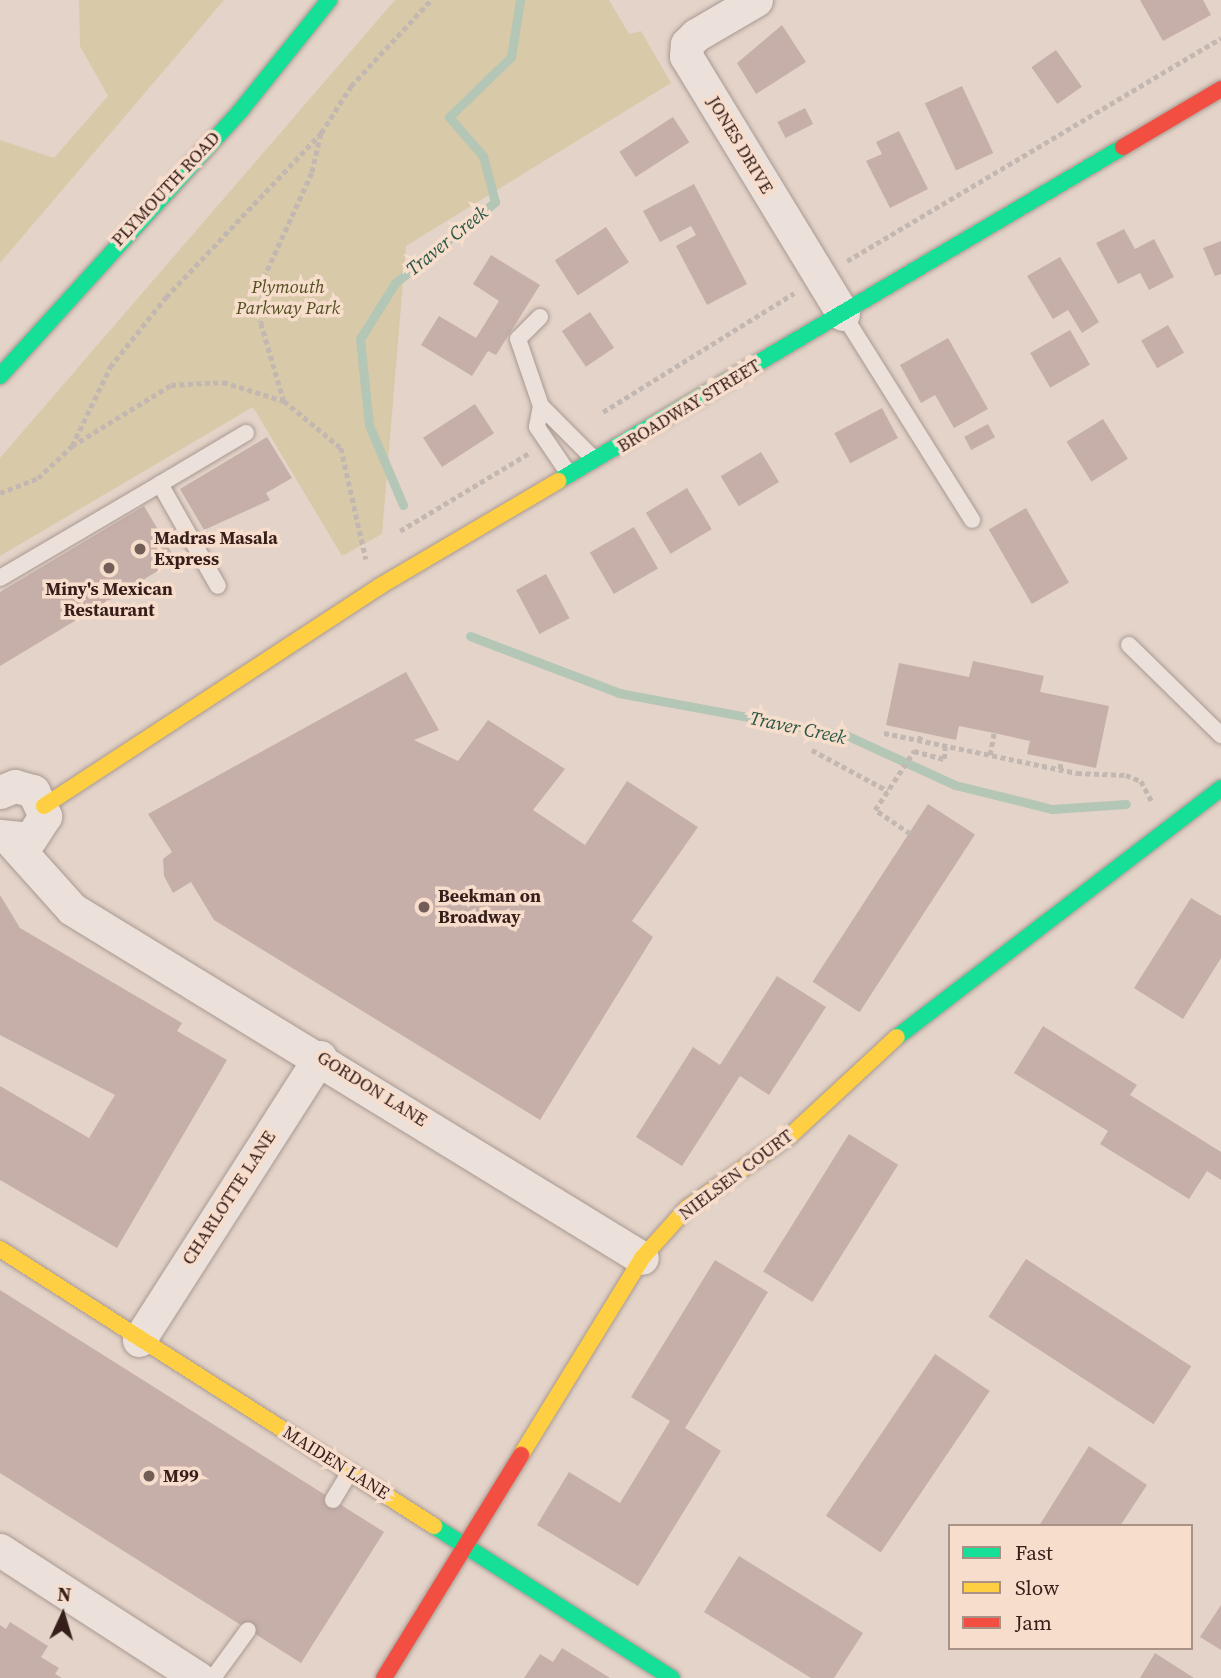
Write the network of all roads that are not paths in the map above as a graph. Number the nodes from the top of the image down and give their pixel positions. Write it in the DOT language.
graph roads {
  1 [pos="329,0"];
  2 [pos="756,0"];
  3 [pos="1221,89"];
  4 [pos="843,314"];
  5 [pos="540,317"];
  6 [pos="0,376"];
  7 [pos="541,406"];
  8 [pos="246,433"];
  9 [pos="595,461"];
  10 [pos="571,476"];
  11 [pos="160,484"];
  12 [pos="972,520"];
  13 [pos="0,578"];
  14 [pos="218,586"];
  15 [pos="1129,645"];
  16 [pos="161,727"];
  17 [pos="1221,735"];
  18 [pos="1220,789"];
  19 [pos="23,795"];
  20 [pos="3,839"];
  21 [pos="100,923"];
  22 [pos="320,1056"];
  23 [pos="0,1249"];
  24 [pos="642,1258"];
  25 [pos="139,1339"];
  26 [pos="350,1472"];
  27 [pos="333,1500"];
  28 [pos="467,1545"];
  29 [pos="0,1550"];
  30 [pos="248,1630"];
  31 [pos="198,1678"];
  32 [pos="213,1678"];
  33 [pos="384,1678"];
  34 [pos="672,1678"];
  1 -- 6 [label="street, PLYMOUTH ROAD"];
  2 -- 4 [label="street, JONES DRIVE"];
  3 -- 4 [label="street, BROADWAY STREET"];
  4 -- 9 [label="street, BROADWAY STREET"];
  4 -- 12 [label="lane"];
  5 -- 7 [label="lane"];
  7 -- 9 [label="lane"];
  7 -- 10 [label="lane"];
  8 -- 11 [label="lane"];
  9 -- 10 [label="street, BROADWAY STREET"];
  10 -- 16 [label="street, BROADWAY STREET"];
  11 -- 13 [label="lane"];
  11 -- 14 [label="lane"];
  15 -- 17 [label="lane"];
  16 -- 19 [label="street, BROADWAY STREET"];
  18 -- 24 [label="street, NIELSEN COURT"];
  19 -- 20 [label="street, BROADWAY STREET"];
  19 -- 21 [label="street, GORDON LANE"];
  20 -- 21 [label="street, GORDON LANE"];
  21 -- 22 [label="street, GORDON LANE"];
  22 -- 24 [label="street, GORDON LANE"];
  22 -- 25 [label="street, CHARLOTTE LANE"];
  23 -- 25 [label="street, MAIDEN LANE"];
  24 -- 28 [label="street, NIELSEN COURT"];
  25 -- 26 [label="street, MAIDEN LANE"];
  26 -- 27 [label="lane"];
  26 -- 28 [label="street, MAIDEN LANE"];
  28 -- 33 [label="street, NIELSEN COURT"];
  28 -- 34 [label="street, MAIDEN LANE"];
  29 -- 31 [label="street"];
  30 -- 32 [label="lane"];
}
